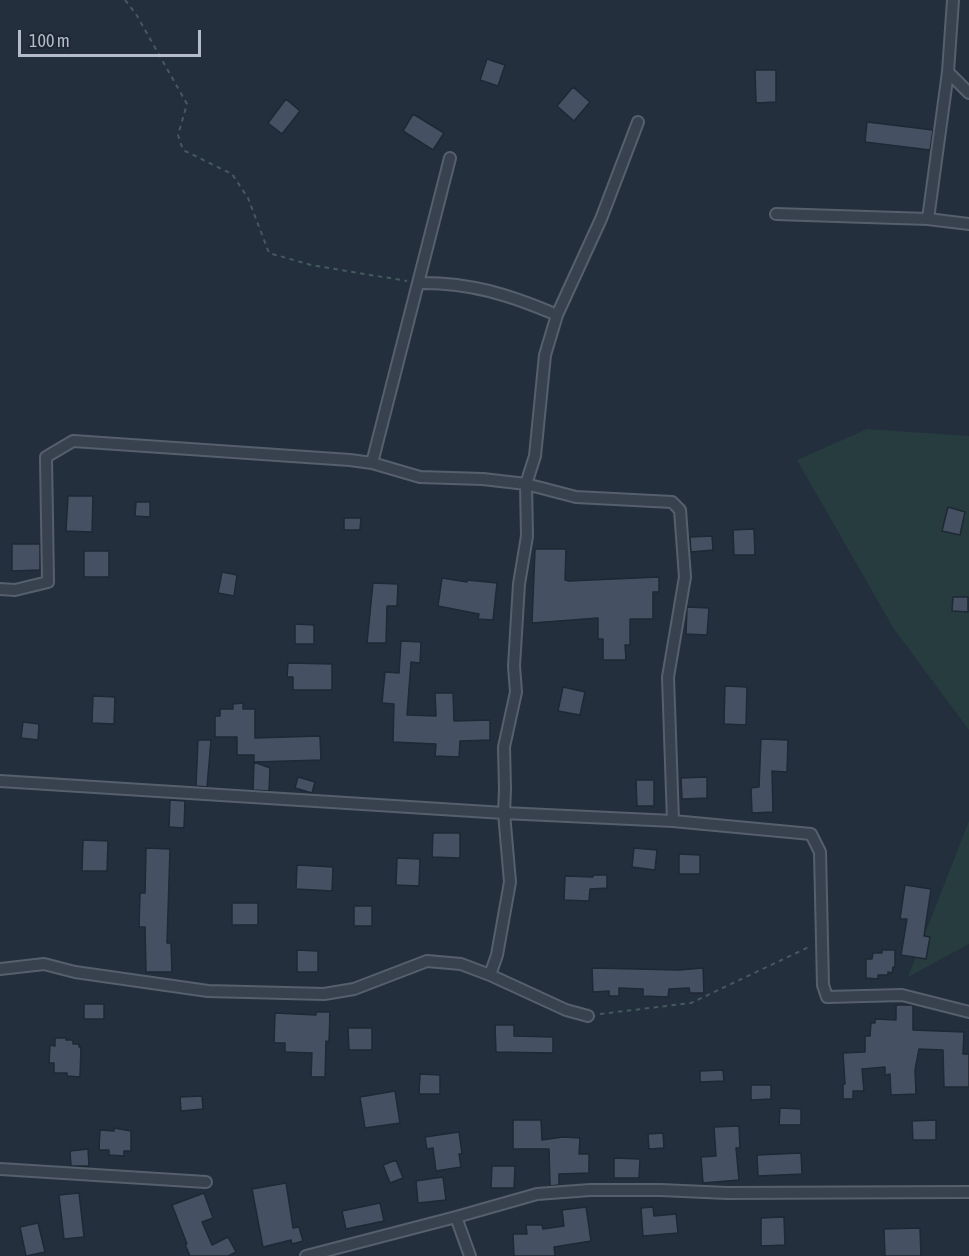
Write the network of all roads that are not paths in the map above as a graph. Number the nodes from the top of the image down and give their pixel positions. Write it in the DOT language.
graph roads {
  1 [pos="952,0"];
  2 [pos="948,72"];
  3 [pos="969,93"];
  4 [pos="638,122"];
  5 [pos="450,158"];
  6 [pos="776,214"];
  7 [pos="928,219"];
  8 [pos="969,225"];
  9 [pos="418,283"];
  10 [pos="557,315"];
  11 [pos="372,463"];
  12 [pos="526,484"];
  13 [pos="0,589"];
  14 [pos="0,781"];
  15 [pos="504,813"];
  16 [pos="673,821"];
  17 [pos="0,969"];
  18 [pos="490,975"];
  19 [pos="969,1012"];
  20 [pos="588,1016"];
  21 [pos="0,1169"];
  22 [pos="206,1182"];
  23 [pos="969,1192"];
  24 [pos="456,1217"];
  25 [pos="306,1256"];
  26 [pos="470,1256"];
  1 -- 2 [label="street"];
  2 -- 3 [label="street"];
  2 -- 7 [label="street"];
  4 -- 10 [label="street"];
  5 -- 9 [label="street"];
  6 -- 7 [label="street"];
  7 -- 8 [label="street"];
  9 -- 10 [label="street"];
  9 -- 11 [label="street"];
  10 -- 12 [label="street"];
  11 -- 12 [label="street"];
  11 -- 13 [label="street"];
  12 -- 15 [label="street"];
  12 -- 16 [label="street"];
  14 -- 15 [label="street"];
  15 -- 16 [label="street"];
  15 -- 18 [label="street"];
  16 -- 19 [label="street"];
  17 -- 18 [label="street"];
  18 -- 20 [label="street"];
  21 -- 22 [label="street"];
  23 -- 24 [label="street"];
  24 -- 25 [label="street"];
  24 -- 26 [label="street"];
}
